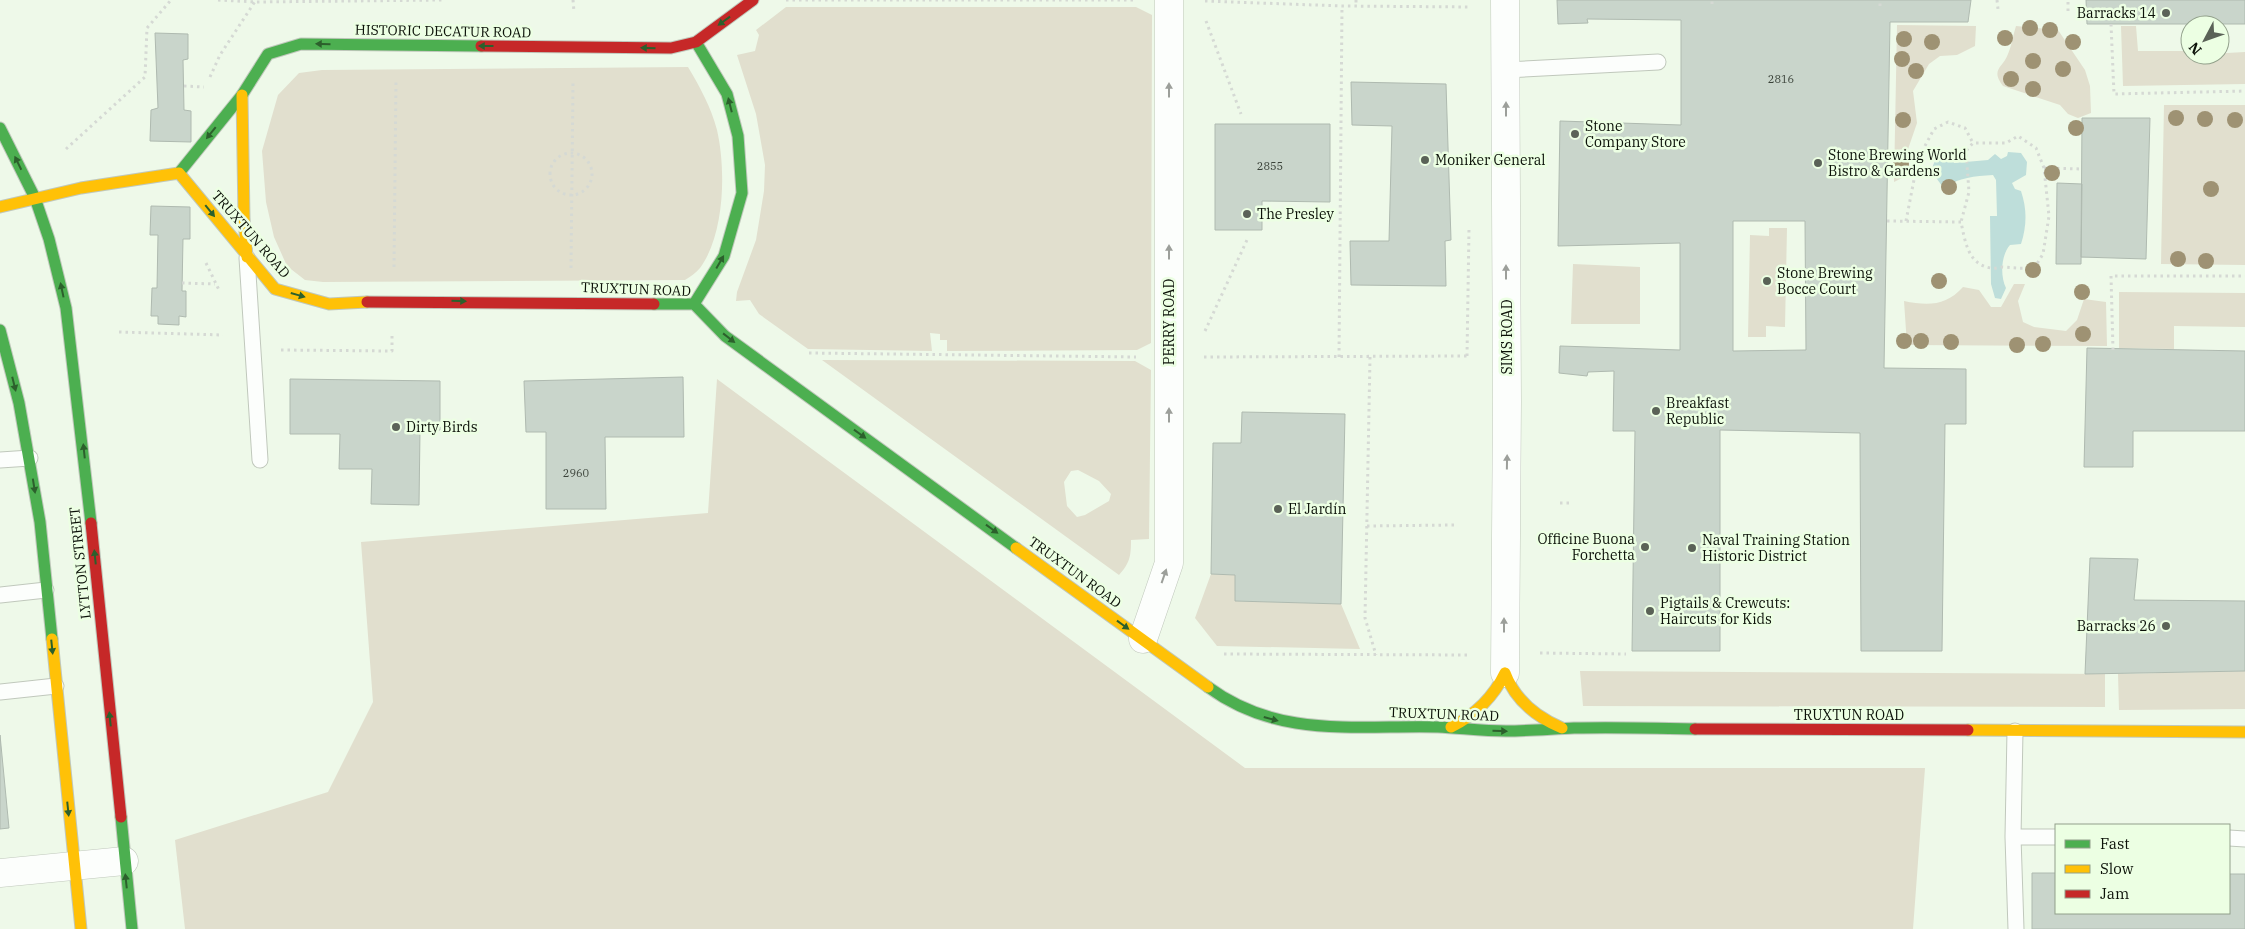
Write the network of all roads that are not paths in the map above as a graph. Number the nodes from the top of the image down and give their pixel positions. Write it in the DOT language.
graph roads {
  1 [pos="753,0"];
  2 [pos="1169,0"];
  3 [pos="1505,0"];
  4 [pos="696,42"];
  5 [pos="1658,62"];
  6 [pos="1506,70"];
  7 [pos="242,95"];
  8 [pos="0,128"];
  9 [pos="179,173"];
  10 [pos="35,198"];
  11 [pos="0,208"];
  12 [pos="247,257"];
  13 [pos="694,304"];
  14 [pos="0,330"];
  15 [pos="30,458"];
  16 [pos="0,460"];
  17 [pos="260,460"];
  18 [pos="46,590"];
  19 [pos="0,595"];
  20 [pos="1143,639"];
  21 [pos="1505,673"];
  22 [pos="56,686"];
  23 [pos="0,692"];
  24 [pos="1451,727"];
  25 [pos="1562,728"];
  26 [pos="2015,730"];
  27 [pos="2245,732"];
  28 [pos="2014,836"];
  29 [pos="2055,837"];
  30 [pos="2230,838"];
  31 [pos="2245,839"];
  32 [pos="124,861"];
  33 [pos="74,865"];
  34 [pos="0,873"];
  35 [pos="81,929"];
  36 [pos="132,929"];
  37 [pos="2016,929"];
  1 -- 4 [label="street, HISTORIC DECATUR ROAD, one-way"];
  20 -- 2 [label="street, PERRY ROAD, one-way"];
  3 -- 6 [label="street, SIMS ROAD"];
  4 -- 7 [label="street, HISTORIC DECATUR ROAD, one-way"];
  13 -- 4 [label="street, one-way"];
  5 -- 6 [label="lane"];
  21 -- 6 [label="street, SIMS ROAD, one-way"];
  7 -- 9 [label="street, HISTORIC DECATUR ROAD, one-way"];
  7 -- 12 [label="street"];
  10 -- 8 [label="street, LYTTON STREET, one-way"];
  9 -- 10 [label="street"];
  9 -- 12 [label="street, TRUXTUN ROAD, one-way"];
  10 -- 11 [label="street"];
  32 -- 10 [label="street, LYTTON STREET, one-way"];
  12 -- 13 [label="street, TRUXTUN ROAD, one-way"];
  12 -- 17 [label="lane"];
  13 -- 20 [label="street, TRUXTUN ROAD, one-way"];
  14 -- 15 [label="street, one-way"];
  15 -- 16 [label="lane"];
  15 -- 18 [label="street, one-way"];
  18 -- 19 [label="lane"];
  18 -- 22 [label="street, one-way"];
  20 -- 24 [label="street, TRUXTUN ROAD, one-way"];
  21 -- 24 [label="street"];
  21 -- 25 [label="street"];
  22 -- 23 [label="lane"];
  22 -- 33 [label="street, one-way"];
  24 -- 25 [label="street, TRUXTUN ROAD, one-way"];
  25 -- 26 [label="street, TRUXTUN ROAD"];
  26 -- 27 [label="street, TRUXTUN ROAD"];
  26 -- 28 [label="lane"];
  28 -- 29 [label="lane"];
  28 -- 37 [label="lane"];
  30 -- 31 [label="lane"];
  32 -- 33 [label="street"];
  36 -- 32 [label="street, LYTTON STREET, one-way"];
  33 -- 34 [label="street"];
  33 -- 35 [label="street"];
}
